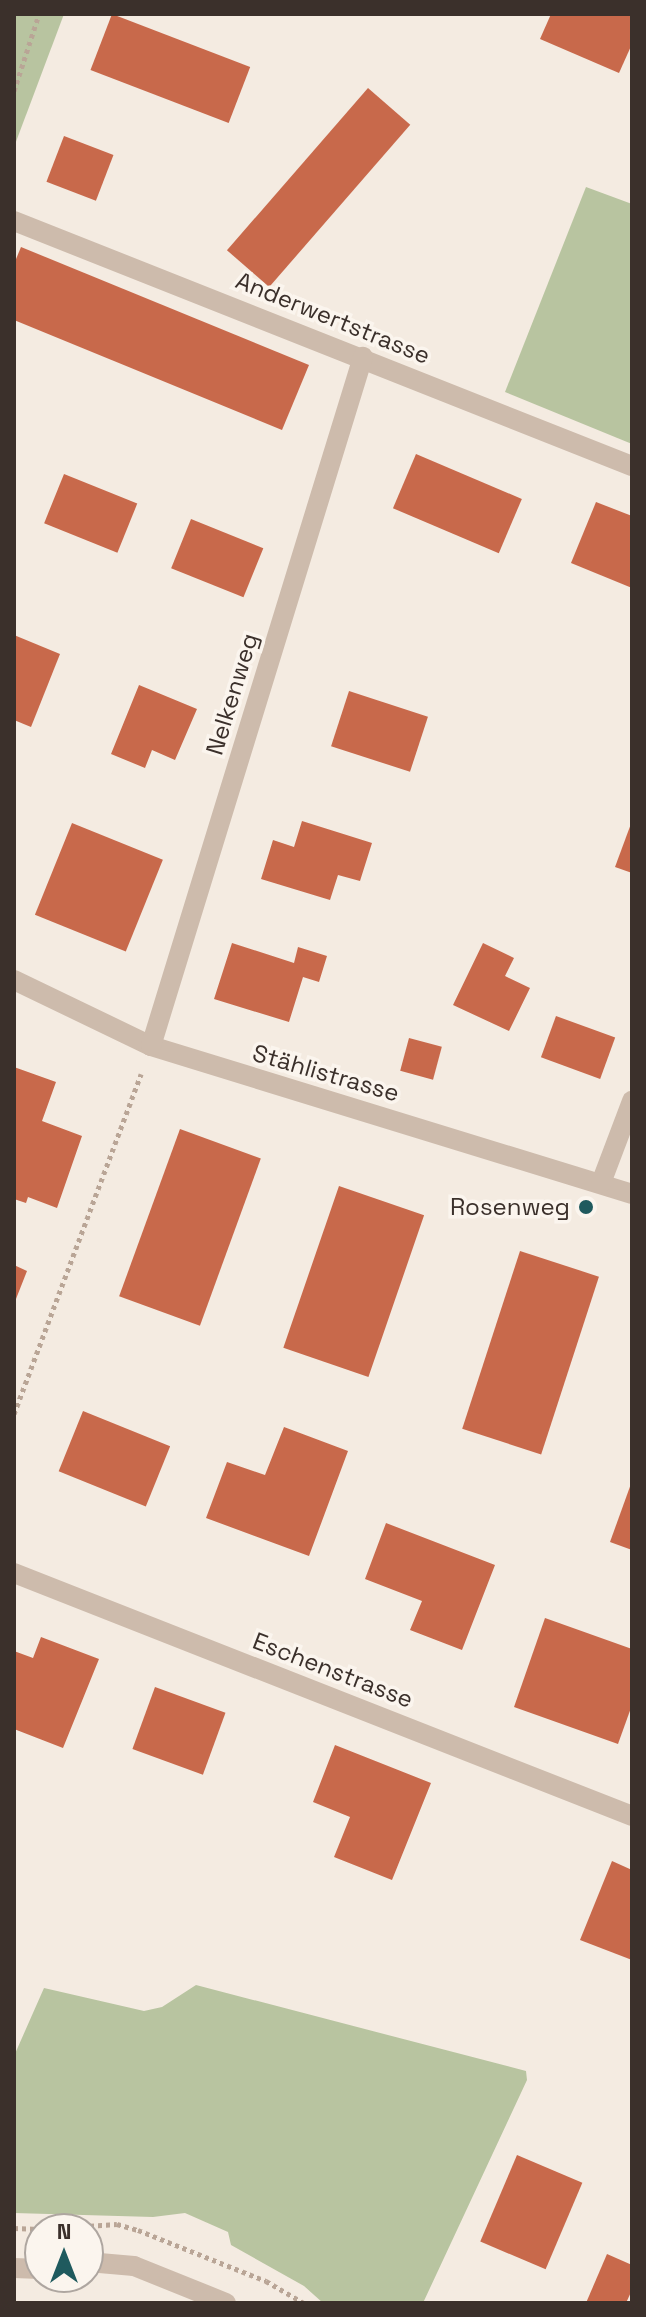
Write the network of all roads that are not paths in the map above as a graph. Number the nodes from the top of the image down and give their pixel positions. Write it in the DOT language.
graph roads {
  1 [pos="14,221"];
  2 [pos="363,357"];
  3 [pos="632,466"];
  4 [pos="14,980"];
  5 [pos="151,1046"];
  6 [pos="632,1101"];
  7 [pos="601,1183"];
  8 [pos="632,1194"];
  9 [pos="14,1573"];
  10 [pos="632,1816"];
  11 [pos="104,2263"];
  12 [pos="226,2303"];
  1 -- 2 [label="street, Anderwertstrasse"];
  2 -- 3 [label="street, Anderwertstrasse"];
  2 -- 5 [label="street, Nelkenweg"];
  4 -- 5 [label="street, Stählistrasse"];
  5 -- 7 [label="street, Stählistrasse"];
  6 -- 7 [label="street"];
  7 -- 8 [label="street, Stählistrasse"];
  9 -- 10 [label="street, Eschenstrasse"];
  11 -- 12 [label="street"];
}
